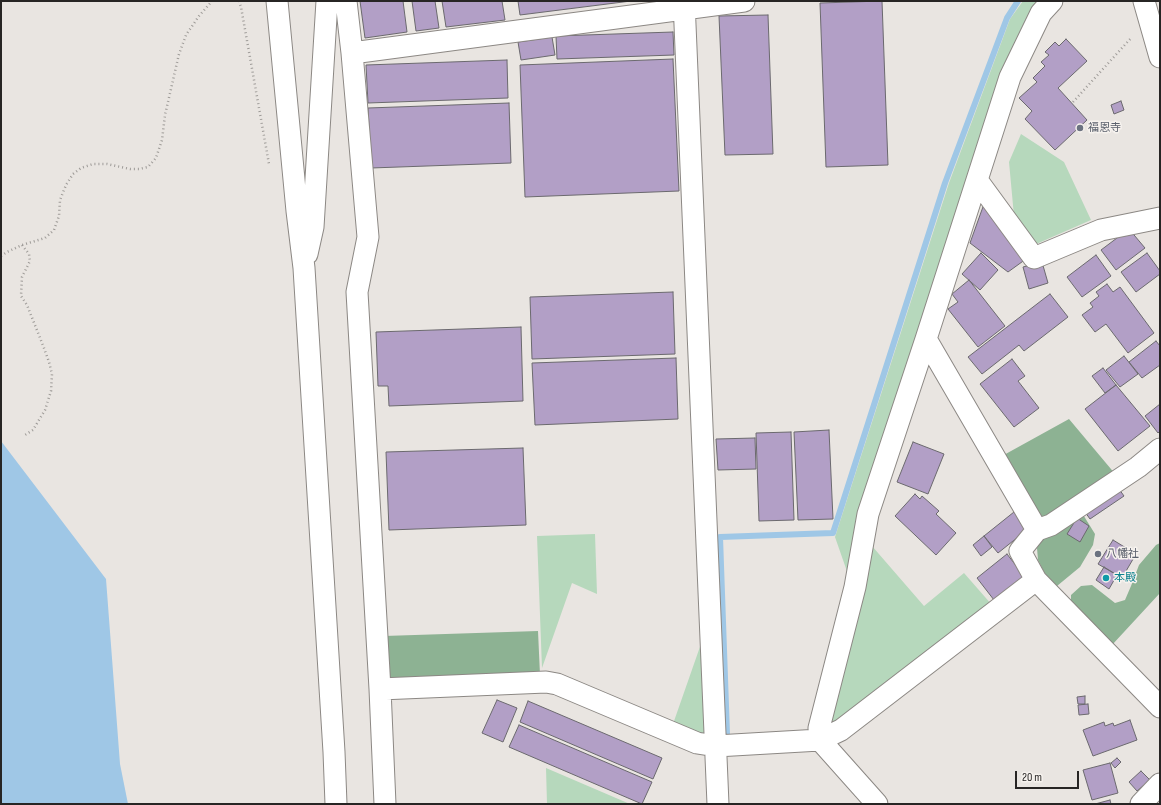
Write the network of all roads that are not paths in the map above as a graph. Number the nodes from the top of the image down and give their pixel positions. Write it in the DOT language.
graph roads {
  1 [pos="277,1"];
  2 [pos="327,1"];
  3 [pos="346,1"];
  4 [pos="744,1"];
  5 [pos="1052,1"];
  6 [pos="1144,1"];
  7 [pos="685,5"];
  8 [pos="352,53"];
  9 [pos="1160,57"];
  10 [pos="977,180"];
  11 [pos="1160,218"];
  12 [pos="304,268"];
  13 [pos="926,339"];
  14 [pos="1160,449"];
  15 [pos="1037,530"];
  16 [pos="1036,580"];
  17 [pos="380,689"];
  18 [pos="1160,707"];
  19 [pos="820,740"];
  20 [pos="716,746"];
  21 [pos="1160,784"];
  22 [pos="336,804"];
  23 [pos="385,804"];
  24 [pos="718,804"];
  25 [pos="877,804"];
  26 [pos="1141,804"];
  1 -- 12 [label="street"];
  2 -- 12 [label="street"];
  3 -- 8 [label="street"];
  4 -- 7 [label="street"];
  5 -- 10 [label="street"];
  6 -- 9 [label="street"];
  7 -- 8 [label="street"];
  7 -- 20 [label="street"];
  8 -- 17 [label="street"];
  10 -- 11 [label="street"];
  10 -- 13 [label="street"];
  12 -- 22 [label="street"];
  13 -- 15 [label="street"];
  13 -- 19 [label="street"];
  14 -- 15 [label="street"];
  15 -- 16 [label="street"];
  16 -- 18 [label="street"];
  16 -- 19 [label="street"];
  17 -- 20 [label="street"];
  17 -- 23 [label="street"];
  19 -- 20 [label="street"];
  19 -- 25 [label="street"];
  20 -- 24 [label="street"];
  21 -- 26 [label="street"];
}
